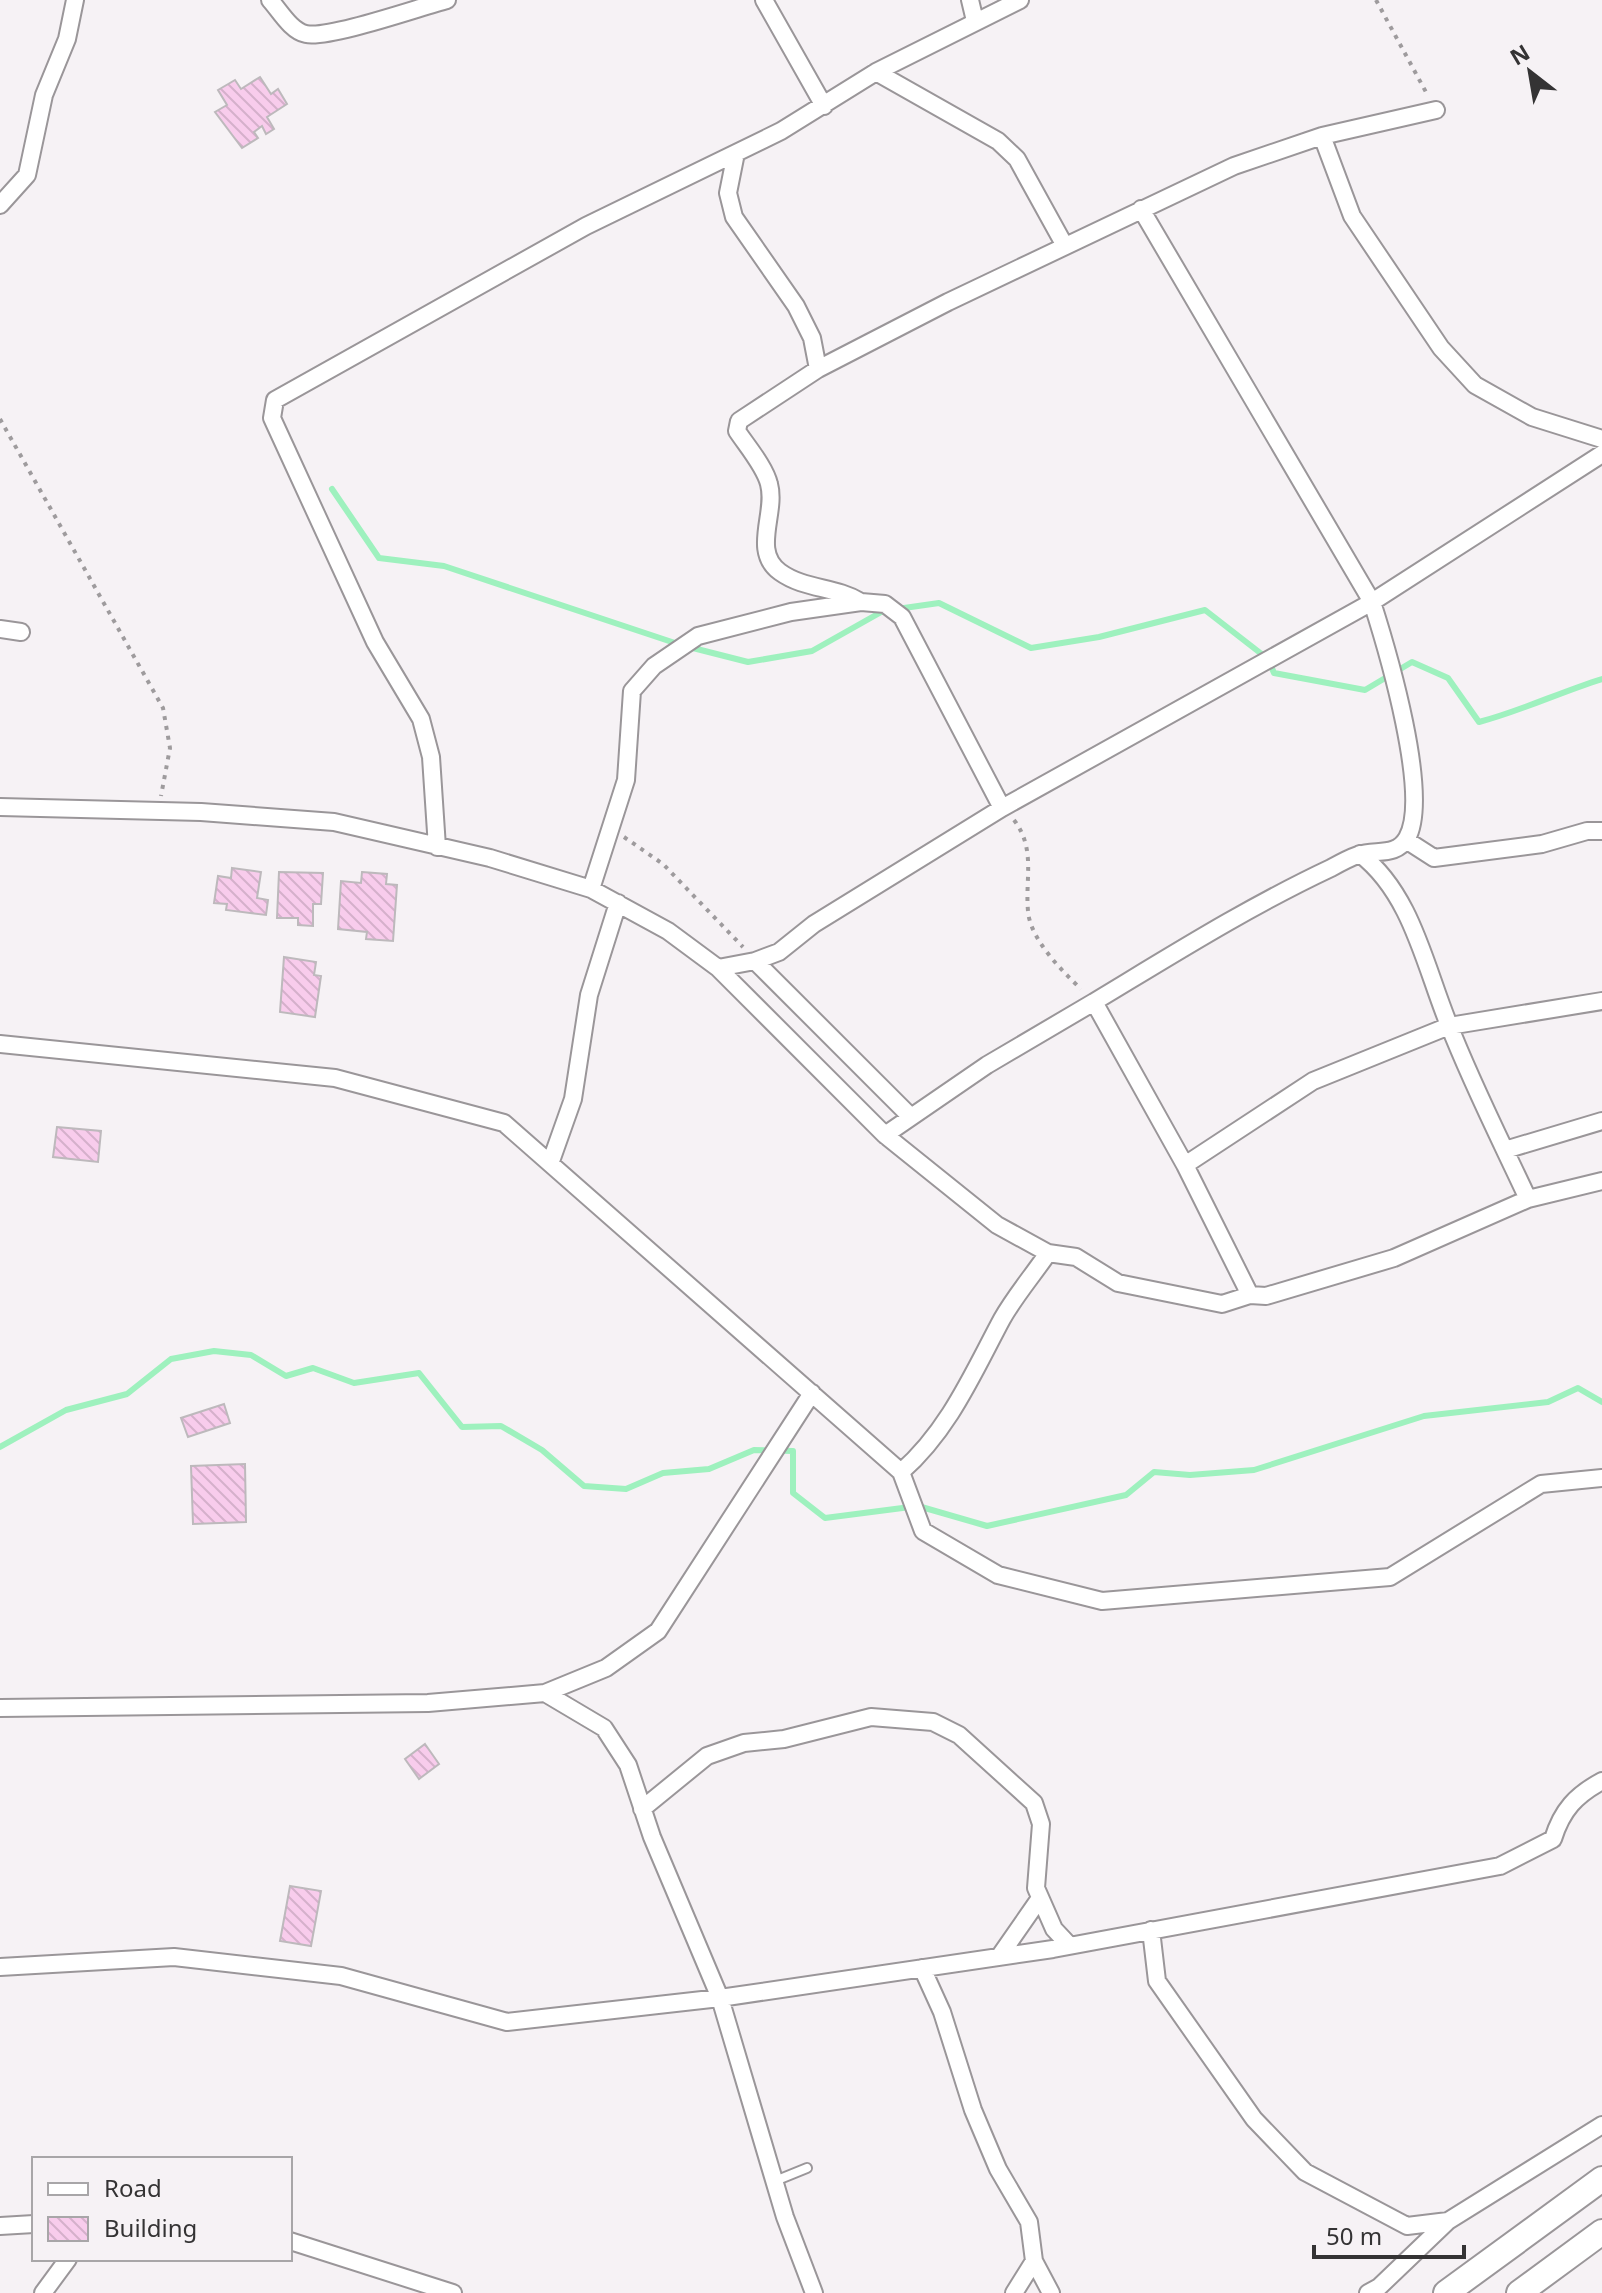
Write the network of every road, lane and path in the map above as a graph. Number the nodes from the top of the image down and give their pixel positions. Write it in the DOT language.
graph roads {
  1 [pos="75,0"];
  2 [pos="270,0"];
  3 [pos="447,0"];
  4 [pos="764,0"];
  5 [pos="970,0"];
  6 [pos="1020,0"];
  7 [pos="1376,0"];
  8 [pos="975,21"];
  9 [pos="876,72"];
  10 [pos="824,106"];
  11 [pos="1436,110"];
  12 [pos="1322,136"];
  13 [pos="736,153"];
  14 [pos="0,205"];
  15 [pos="1141,209"];
  16 [pos="1065,246"];
  17 [pos="818,369"];
  18 [pos="0,419"];
  19 [pos="1602,439"];
  20 [pos="1602,454"];
  21 [pos="861,602"];
  22 [pos="1372,602"];
  23 [pos="0,629"];
  24 [pos="21,632"];
  25 [pos="0,807"];
  26 [pos="1002,808"];
  27 [pos="158,811"];
  28 [pos="610,829"];
  29 [pos="1602,831"];
  30 [pos="1406,840"];
  31 [pos="437,847"];
  32 [pos="1360,854"];
  33 [pos="591,889"];
  34 [pos="618,903"];
  35 [pos="755,961"];
  36 [pos="718,968"];
  37 [pos="1602,1001"];
  38 [pos="1094,1002"];
  39 [pos="1449,1026"];
  40 [pos="0,1044"];
  41 [pos="910,1116"];
  42 [pos="1602,1121"];
  43 [pos="885,1135"];
  44 [pos="1505,1150"];
  45 [pos="551,1161"];
  46 [pos="1185,1165"];
  47 [pos="1602,1181"];
  48 [pos="1528,1199"];
  49 [pos="1048,1253"];
  50 [pos="1250,1295"];
  51 [pos="812,1393"];
  52 [pos="901,1472"];
  53 [pos="1602,1478"];
  54 [pos="545,1693"];
  55 [pos="0,1708"];
  56 [pos="1602,1781"];
  57 [pos="642,1809"];
  58 [pos="1040,1898"];
  59 [pos="1151,1930"];
  60 [pos="1069,1945"];
  61 [pos="999,1957"];
  62 [pos="0,1967"];
  63 [pos="922,1968"];
  64 [pos="720,1998"];
  65 [pos="1602,2125"];
  66 [pos="807,2168"];
  67 [pos="1602,2179"];
  68 [pos="774,2181"];
  69 [pos="1448,2221"];
  70 [pos="32,2224"];
  71 [pos="0,2226"];
  72 [pos="1407,2226"];
  73 [pos="1602,2232"];
  74 [pos="292,2242"];
  75 [pos="1412,2255"];
  76 [pos="67,2261"];
  77 [pos="1034,2261"];
  78 [pos="1050,2292"];
  79 [pos="43,2293"];
  80 [pos="453,2293"];
  81 [pos="814,2293"];
  82 [pos="1014,2293"];
  83 [pos="1021,2293"];
  84 [pos="1368,2293"];
  85 [pos="1446,2293"];
  86 [pos="1519,2293"];
  1 -- 14 [label="street"];
  2 -- 3 [label="street"];
  4 -- 10 [label="street"];
  5 -- 8 [label="street"];
  6 -- 8 [label="street"];
  7 -- 11 [label="path"];
  8 -- 9 [label="street"];
  9 -- 10 [label="street"];
  9 -- 16 [label="street"];
  10 -- 13 [label="street"];
  11 -- 12 [label="street"];
  12 -- 15 [label="street"];
  12 -- 19 [label="street"];
  13 -- 17 [label="street"];
  13 -- 31 [label="street"];
  15 -- 16 [label="street"];
  15 -- 22 [label="street"];
  16 -- 17 [label="street"];
  17 -- 21 [label="street"];
  18 -- 27 [label="path"];
  20 -- 22 [label="street"];
  21 -- 26 [label="street"];
  21 -- 28 [label="street"];
  22 -- 26 [label="street"];
  22 -- 30 [label="street"];
  23 -- 24 [label="street"];
  25 -- 27 [label="street"];
  26 -- 35 [label="street"];
  26 -- 38 [label="path"];
  27 -- 31 [label="street"];
  28 -- 33 [label="street"];
  28 -- 35 [label="path"];
  29 -- 30 [label="street"];
  30 -- 32 [label="street"];
  31 -- 33 [label="street"];
  32 -- 38 [label="street"];
  32 -- 39 [label="street"];
  33 -- 34 [label="street"];
  34 -- 36 [label="street"];
  34 -- 45 [label="street"];
  35 -- 36 [label="street"];
  35 -- 41 [label="street"];
  36 -- 43 [label="street"];
  37 -- 39 [label="street"];
  38 -- 41 [label="street"];
  38 -- 46 [label="street"];
  39 -- 44 [label="street"];
  39 -- 46 [label="street"];
  40 -- 45 [label="street"];
  41 -- 43 [label="street"];
  42 -- 44 [label="street"];
  43 -- 49 [label="street"];
  44 -- 48 [label="street"];
  45 -- 51 [label="street"];
  46 -- 50 [label="street"];
  47 -- 48 [label="street"];
  48 -- 50 [label="street"];
  49 -- 50 [label="street"];
  49 -- 52 [label="street"];
  51 -- 52 [label="street"];
  51 -- 54 [label="street"];
  52 -- 53 [label="street"];
  54 -- 55 [label="street"];
  54 -- 57 [label="street"];
  56 -- 59 [label="street"];
  57 -- 58 [label="street"];
  57 -- 64 [label="street"];
  58 -- 60 [label="street"];
  58 -- 61 [label="street"];
  59 -- 60 [label="street"];
  59 -- 72 [label="street"];
  60 -- 61 [label="street"];
  61 -- 63 [label="street"];
  62 -- 64 [label="street"];
  63 -- 64 [label="street"];
  63 -- 77 [label="street"];
  64 -- 68 [label="street"];
  65 -- 69 [label="street"];
  66 -- 68 [label="lane"];
  67 -- 85 [label="main road"];
  68 -- 81 [label="street"];
  69 -- 72 [label="street"];
  69 -- 75 [label="street"];
  70 -- 71 [label="street"];
  72 -- 75 [label="street"];
  73 -- 86 [label="main road"];
  74 -- 80 [label="street"];
  75 -- 84 [label="street"];
  76 -- 79 [label="street"];
  77 -- 78 [label="street"];
  77 -- 82 [label="street"];
  78 -- 83 [label="street"];
}
